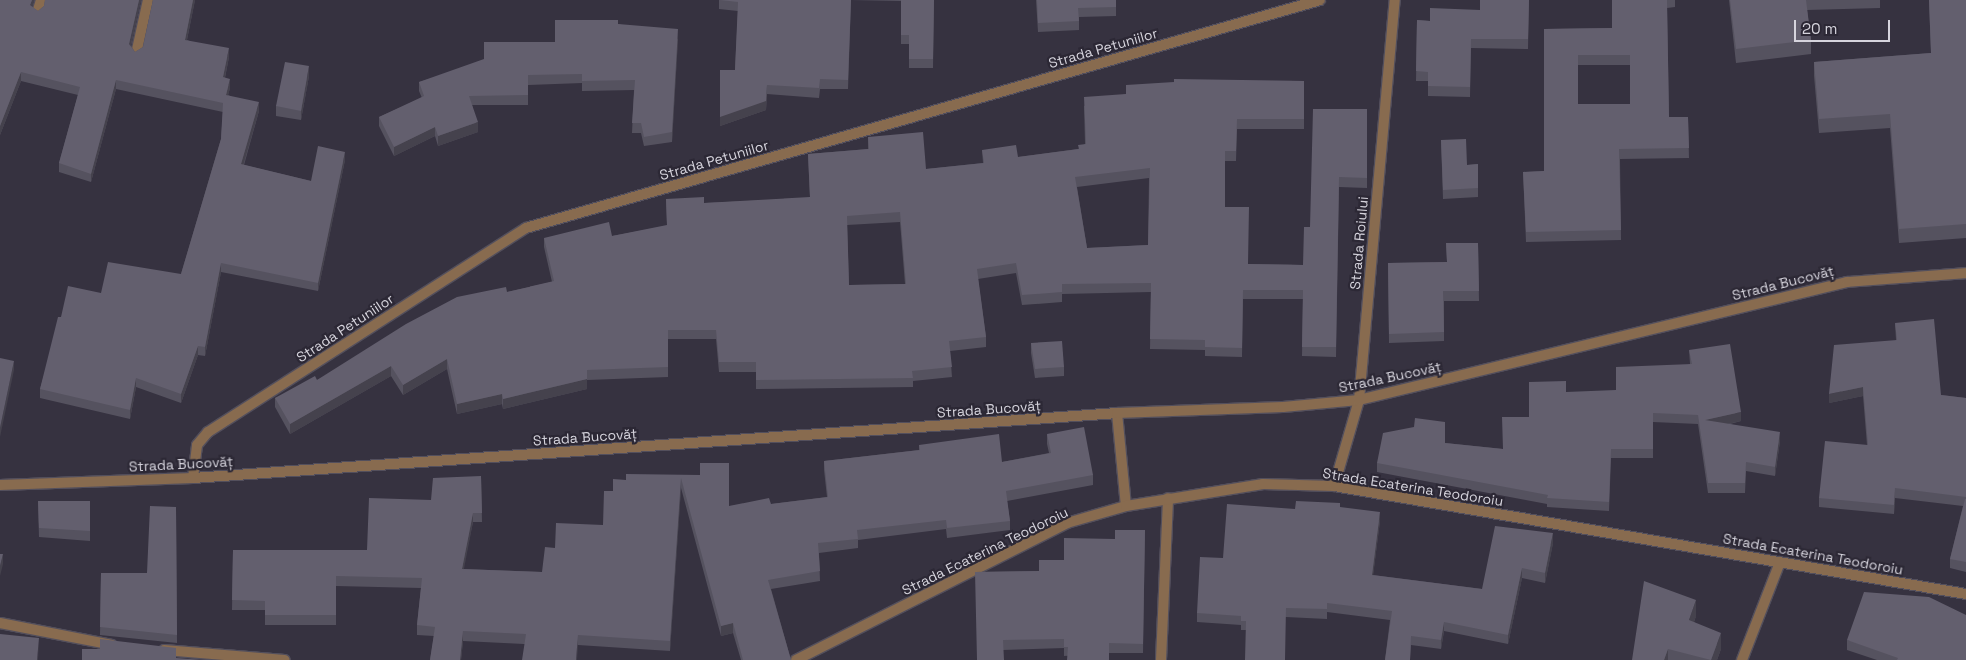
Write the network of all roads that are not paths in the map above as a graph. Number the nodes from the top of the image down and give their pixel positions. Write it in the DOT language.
graph roads {
  1 [pos="41,0"];
  2 [pos="148,0"];
  3 [pos="1320,0"];
  4 [pos="1395,0"];
  5 [pos="37,13"];
  6 [pos="136,54"];
  7 [pos="1966,273"];
  8 [pos="1359,400"];
  9 [pos="1117,413"];
  10 [pos="193,478"];
  11 [pos="0,485"];
  12 [pos="1334,486"];
  13 [pos="1168,498"];
  14 [pos="1126,506"];
  15 [pos="1780,562"];
  16 [pos="1966,594"];
  17 [pos="0,623"];
  18 [pos="126,646"];
  19 [pos="156,649"];
  20 [pos="285,660"];
  21 [pos="796,660"];
  22 [pos="1160,660"];
  23 [pos="1742,660"];
  1 -- 5 [label="street"];
  2 -- 6 [label="street"];
  3 -- 10 [label="street, Strada Petuniilor"];
  4 -- 8 [label="street, Strada Roiului"];
  7 -- 8 [label="street, Strada Bucovăț"];
  8 -- 9 [label="street, Strada Bucovăț"];
  8 -- 12 [label="street, Strada Roiului"];
  9 -- 10 [label="street, Strada Bucovăț"];
  9 -- 14 [label="street"];
  10 -- 11 [label="street, Strada Bucovăț"];
  12 -- 13 [label="street, Strada Ecaterina Teodoroiu"];
  12 -- 15 [label="street, Strada Ecaterina Teodoroiu"];
  13 -- 14 [label="street, Strada Ecaterina Teodoroiu"];
  13 -- 22 [label="street"];
  14 -- 21 [label="street, Strada Ecaterina Teodoroiu"];
  15 -- 16 [label="street, Strada Ecaterina Teodoroiu"];
  15 -- 23 [label="street"];
  17 -- 18 [label="street"];
  19 -- 20 [label="street"];
}
